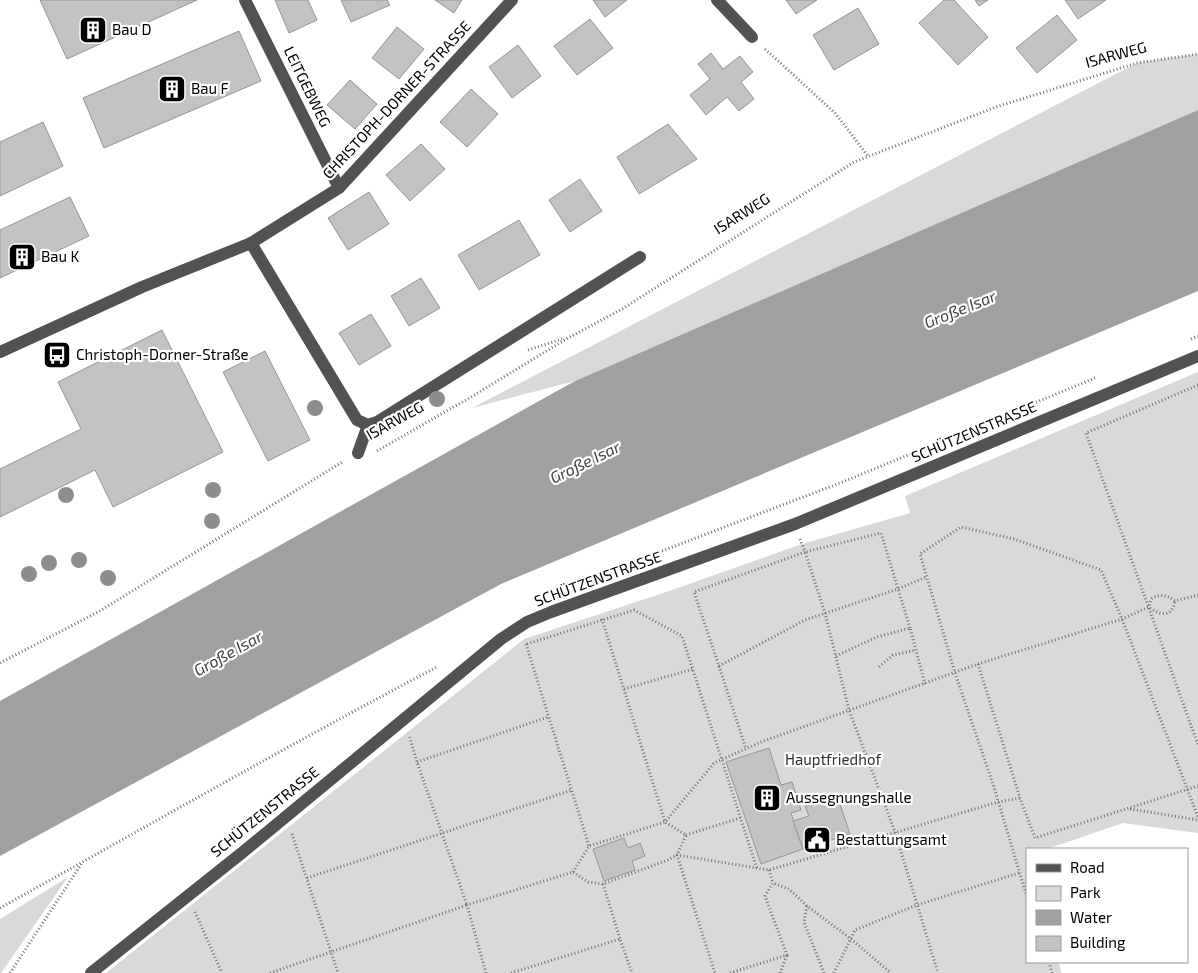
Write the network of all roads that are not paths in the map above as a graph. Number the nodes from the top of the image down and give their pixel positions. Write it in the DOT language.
graph roads {
  1 [pos="245,0"];
  2 [pos="512,0"];
  3 [pos="717,0"];
  4 [pos="752,37"];
  5 [pos="339,188"];
  6 [pos="251,243"];
  7 [pos="640,257"];
  8 [pos="0,352"];
  9 [pos="1198,356"];
  10 [pos="368,425"];
  11 [pos="358,453"];
  12 [pos="91,973"];
  1 -- 5 [label="street, LEITGEBWEG"];
  2 -- 5 [label="street, CHRISTOPH-DORNER-STRASSE"];
  3 -- 4 [label="street"];
  5 -- 6 [label="street, CHRISTOPH-DORNER-STRASSE"];
  6 -- 8 [label="street, CHRISTOPH-DORNER-STRASSE"];
  6 -- 10 [label="street, ISARWEG"];
  7 -- 10 [label="street, ISARWEG"];
  9 -- 12 [label="street, SCHÜTZENSTRASSE"];
  10 -- 11 [label="street, ISARWEG"];
}
